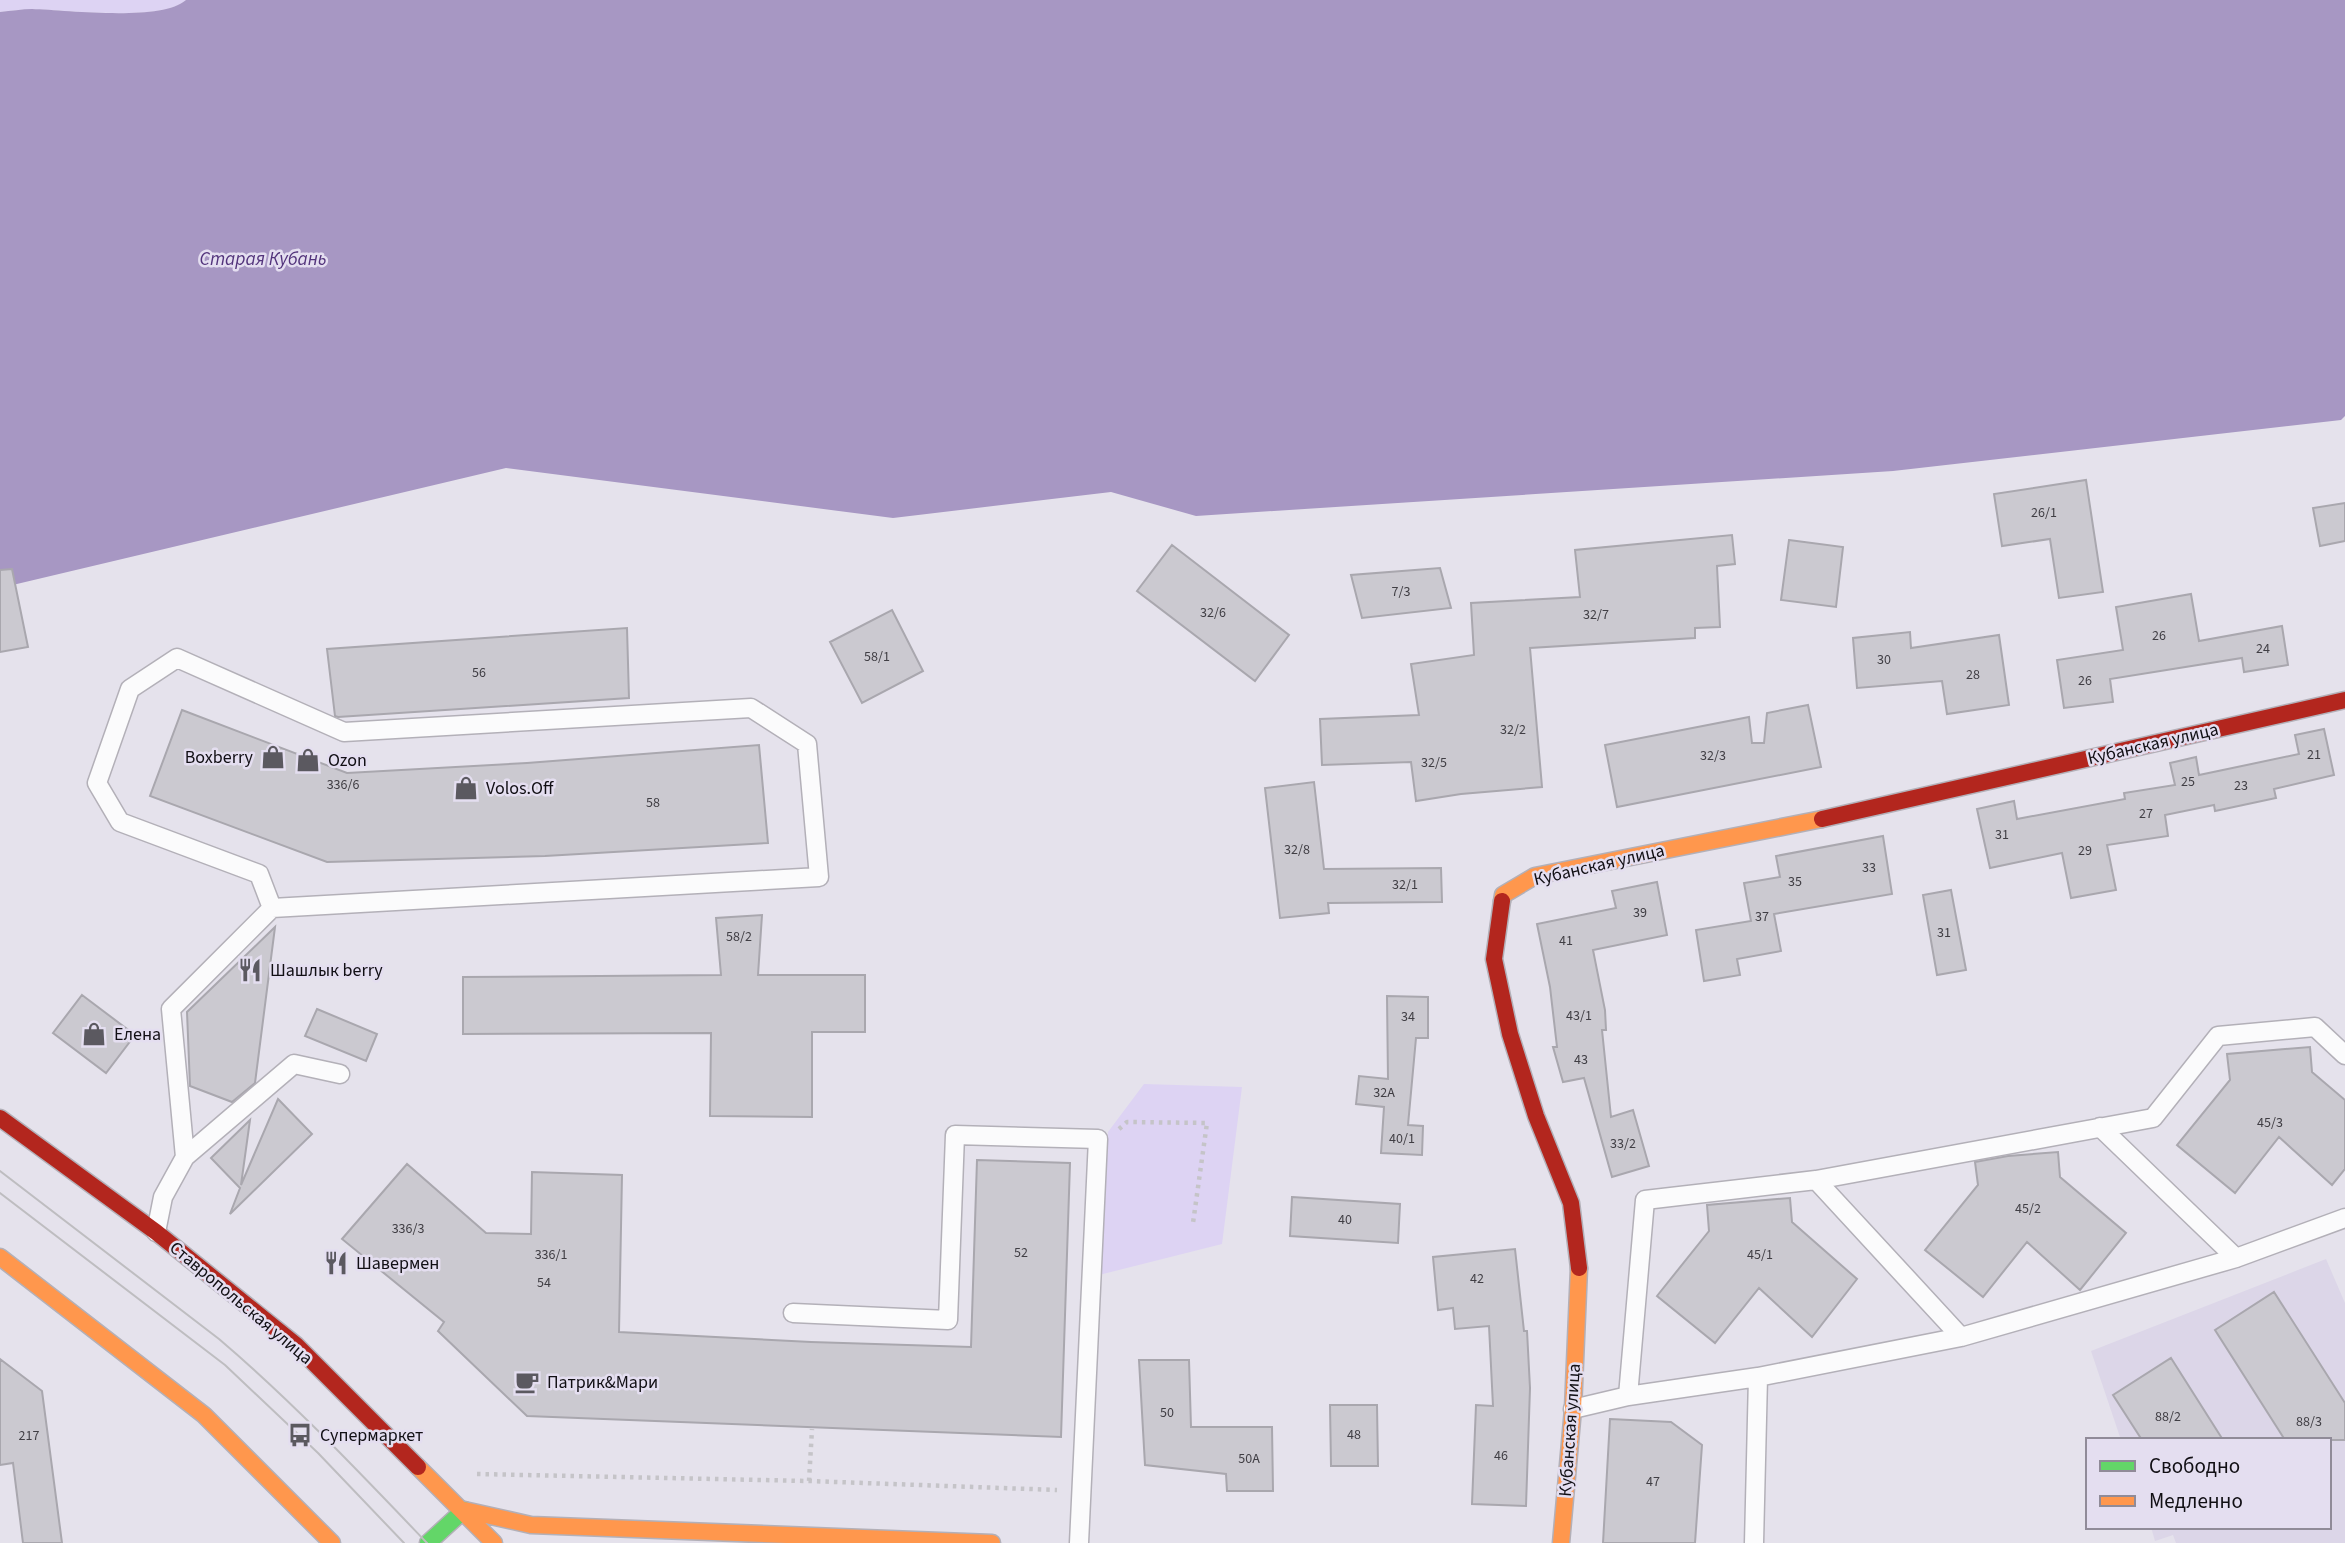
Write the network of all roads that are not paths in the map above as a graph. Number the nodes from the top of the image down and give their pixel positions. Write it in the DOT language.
graph roads {
  1 [pos="2345,700"];
  2 [pos="272,908"];
  3 [pos="2345,1055"];
  4 [pos="340,1074"];
  5 [pos="0,1118"];
  6 [pos="2100,1127"];
  7 [pos="185,1157"];
  8 [pos="1816,1180"];
  9 [pos="2345,1218"];
  10 [pos="156,1232"];
  11 [pos="0,1257"];
  12 [pos="2236,1258"];
  13 [pos="793,1313"];
  14 [pos="1961,1337"];
  15 [pos="1758,1377"];
  16 [pos="1629,1396"];
  17 [pos="1573,1409"];
  18 [pos="464,1510"];
  19 [pos="332,1543"];
  20 [pos="428,1543"];
  21 [pos="494,1543"];
  22 [pos="992,1543"];
  23 [pos="1079,1543"];
  24 [pos="1561,1543"];
  25 [pos="1754,1543"];
  1 -- 17 [label="street, Кубанская улица"];
  2 -- 2 [label="lane"];
  2 -- 7 [label="lane"];
  3 -- 6 [label="lane"];
  4 -- 7 [label="lane"];
  5 -- 10 [label="street, Ставропольская улица"];
  6 -- 8 [label="lane"];
  6 -- 12 [label="lane"];
  7 -- 10 [label="lane"];
  8 -- 14 [label="lane"];
  8 -- 16 [label="lane"];
  9 -- 12 [label="lane"];
  10 -- 18 [label="street, Ставропольская улица"];
  11 -- 19 [label="street"];
  12 -- 14 [label="lane"];
  13 -- 23 [label="lane"];
  14 -- 15 [label="lane"];
  15 -- 16 [label="lane"];
  15 -- 25 [label="lane"];
  16 -- 17 [label="lane"];
  17 -- 24 [label="street, Кубанская улица"];
  18 -- 20 [label="street"];
  18 -- 21 [label="street, Ставропольская улица"];
  18 -- 22 [label="street"];
}
